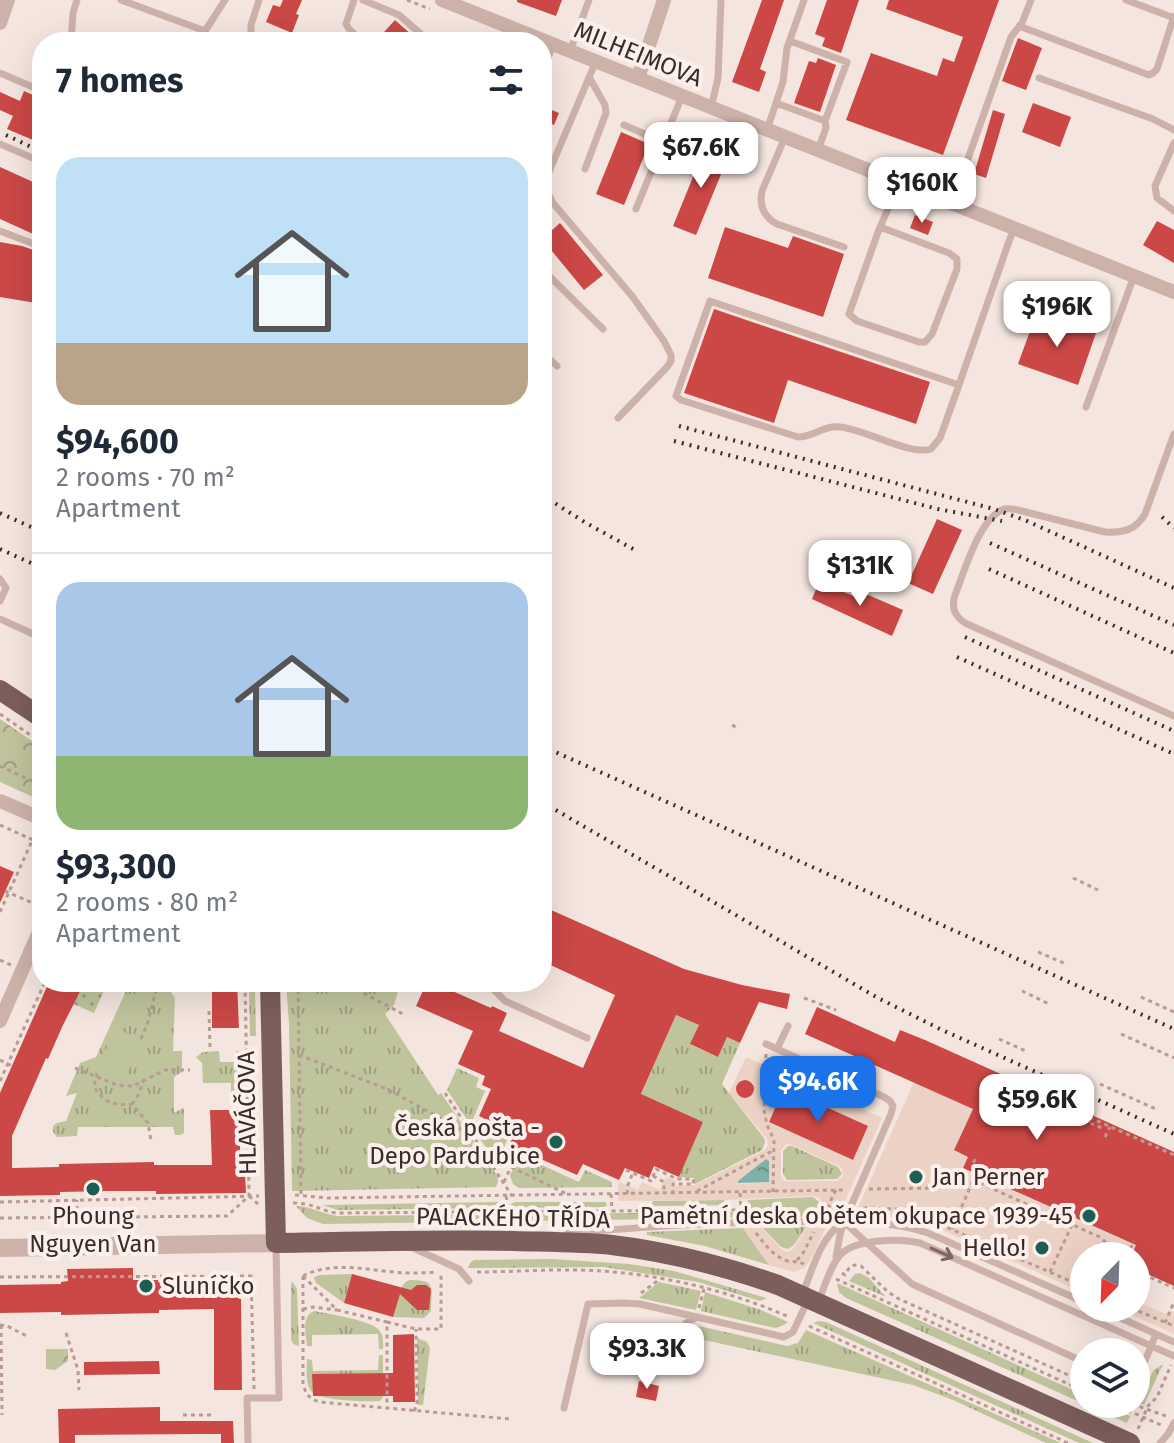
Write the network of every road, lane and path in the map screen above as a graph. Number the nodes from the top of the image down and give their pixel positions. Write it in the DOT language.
graph roads {
  1 [pos="8,0"];
  2 [pos="77,0"];
  3 [pos="121,0"];
  4 [pos="225,0"];
  5 [pos="259,0"];
  6 [pos="354,0"];
  7 [pos="363,0"];
  8 [pos="442,0"];
  9 [pos="589,0"];
  10 [pos="664,0"];
  11 [pos="721,0"];
  12 [pos="804,0"];
  13 [pos="1031,0"];
  14 [pos="1126,0"];
  15 [pos="377,3"];
  16 [pos="1174,17"];
  17 [pos="0,23"];
  18 [pos="1019,26"];
  19 [pos="205,31"];
  20 [pos="72,32"];
  21 [pos="251,32"];
  22 [pos="352,32"];
  23 [pos="419,32"];
  24 [pos="523,32"];
  25 [pos="790,41"];
  26 [pos="553,44"];
  27 [pos="570,51"];
  28 [pos="596,61"];
  29 [pos="0,73"];
  30 [pos="589,77"];
  31 [pos="638,78"];
  32 [pos="1039,78"];
  33 [pos="32,87"];
  34 [pos="682,96"];
  35 [pos="776,103"];
  36 [pos="711,108"];
  37 [pos="825,121"];
  38 [pos="624,125"];
  39 [pos="767,130"];
  40 [pos="1174,130"];
  41 [pos="785,137"];
  42 [pos="663,142"];
  43 [pos="1174,143"];
  44 [pos="0,144"];
  45 [pos="818,150"];
  46 [pos="32,158"];
  47 [pos="552,165"];
  48 [pos="585,169"];
  49 [pos="899,183"];
  50 [pos="552,201"];
  51 [pos="952,204"];
  52 [pos="636,209"];
  53 [pos="1174,211"];
  54 [pos="880,227"];
  55 [pos="1014,228"];
  56 [pos="0,231"];
  57 [pos="32,243"];
  58 [pos="844,247"];
  59 [pos="1134,276"];
  60 [pos="552,279"];
  61 [pos="1174,292"];
  62 [pos="603,329"];
  63 [pos="552,361"];
  64 [pos="557,366"];
  65 [pos="959,385"];
  66 [pos="1086,407"];
  67 [pos="618,418"];
  68 [pos="1174,437"];
  69 [pos="0,579"];
  70 [pos="0,601"];
  71 [pos="0,619"];
  72 [pos="32,633"];
  73 [pos="0,690"];
  74 [pos="32,711"];
  75 [pos="0,714"];
  76 [pos="1174,716"];
  77 [pos="32,736"];
  78 [pos="0,766"];
  79 [pos="32,781"];
  80 [pos="0,801"];
  81 [pos="32,815"];
  82 [pos="0,825"];
  83 [pos="32,840"];
  84 [pos="32,842"];
  85 [pos="1073,878"];
  86 [pos="1098,890"];
  87 [pos="7,892"];
  88 [pos="32,903"];
  89 [pos="0,912"];
  90 [pos="32,948"];
  91 [pos="1038,952"];
  92 [pos="1066,964"];
  93 [pos="1022,991"];
  94 [pos="41,992"];
  95 [pos="156,992"];
  96 [pos="245,992"];
  97 [pos="270,992"];
  98 [pos="298,992"];
  99 [pos="363,992"];
  100 [pos="496,992"];
  101 [pos="1141,997"];
  102 [pos="804,998"];
  103 [pos="1049,1004"];
  104 [pos="836,1010"];
  105 [pos="212,1011"];
  106 [pos="1174,1012"];
  107 [pos="403,1014"];
  108 [pos="0,1021"];
  109 [pos="788,1026"];
  110 [pos="1121,1034"];
  111 [pos="587,1038"];
  112 [pos="141,1039"];
  113 [pos="999,1039"];
  114 [pos="766,1044"];
  115 [pos="210,1047"];
  116 [pos="777,1049"];
  117 [pos="1028,1052"];
  118 [pos="299,1055"];
  119 [pos="1174,1058"];
  120 [pos="0,1060"];
  121 [pos="10,1065"];
  122 [pos="75,1068"];
  123 [pos="190,1070"];
  124 [pos="96,1075"];
  125 [pos="144,1079"];
  126 [pos="0,1081"];
  127 [pos="1100,1084"];
  128 [pos="1012,1089"];
  129 [pos="445,1093"];
  130 [pos="1021,1093"];
  131 [pos="1015,1096"];
  132 [pos="1043,1102"];
  133 [pos="1006,1103"];
  134 [pos="132,1104"];
  135 [pos="1158,1110"];
  136 [pos="1083,1120"];
  137 [pos="1110,1127"];
  138 [pos="1102,1128"];
  139 [pos="475,1137"];
  140 [pos="1105,1137"];
  141 [pos="151,1141"];
  142 [pos="519,1149"];
  143 [pos="774,1150"];
  144 [pos="1174,1155"];
  145 [pos="975,1159"];
  146 [pos="491,1161"];
  147 [pos="513,1162"];
  148 [pos="987,1165"];
  149 [pos="511,1167"];
  150 [pos="978,1169"];
  151 [pos="626,1170"];
  152 [pos="633,1173"];
  153 [pos="653,1176"];
  154 [pos="973,1180"];
  155 [pos="504,1182"];
  156 [pos="858,1189"];
  157 [pos="740,1192"];
  158 [pos="773,1192"];
  159 [pos="673,1193"];
  160 [pos="694,1193"];
  161 [pos="611,1194"];
  162 [pos="627,1194"];
  163 [pos="664,1194"];
  164 [pos="569,1195"];
  165 [pos="249,1196"];
  166 [pos="259,1196"];
  167 [pos="509,1196"];
  168 [pos="77,1200"];
  169 [pos="0,1202"];
  170 [pos="297,1203"];
  171 [pos="258,1204"];
  172 [pos="612,1210"];
  173 [pos="509,1211"];
  174 [pos="1069,1213"];
  175 [pos="0,1218"];
  176 [pos="77,1218"];
  177 [pos="1081,1221"];
  178 [pos="748,1222"];
  179 [pos="844,1222"];
  180 [pos="1065,1222"];
  181 [pos="1072,1225"];
  182 [pos="1078,1228"];
  183 [pos="952,1229"];
  184 [pos="482,1240"];
  185 [pos="398,1242"];
  186 [pos="1105,1242"];
  187 [pos="276,1243"];
  188 [pos="866,1243"];
  189 [pos="0,1248"];
  190 [pos="802,1255"];
  191 [pos="796,1260"];
  192 [pos="813,1268"];
  193 [pos="832,1269"];
  194 [pos="441,1272"];
  195 [pos="462,1272"];
  196 [pos="1051,1272"];
  197 [pos="303,1276"];
  198 [pos="1150,1276"];
  199 [pos="0,1277"];
  200 [pos="660,1279"];
  201 [pos="469,1281"];
  202 [pos="1070,1281"];
  203 [pos="1045,1285"];
  204 [pos="1174,1288"];
  205 [pos="704,1289"];
  206 [pos="1070,1296"];
  207 [pos="810,1299"];
  208 [pos="1174,1302"];
  209 [pos="628,1303"];
  210 [pos="303,1309"];
  211 [pos="337,1310"];
  212 [pos="1150,1316"];
  213 [pos="697,1317"];
  214 [pos="387,1322"];
  215 [pos="799,1322"];
  216 [pos="1129,1322"];
  217 [pos="1165,1323"];
  218 [pos="0,1325"];
  219 [pos="1174,1326"];
  220 [pos="416,1329"];
  221 [pos="66,1333"];
  222 [pos="1156,1334"];
  223 [pos="29,1337"];
  224 [pos="681,1340"];
  225 [pos="1174,1342"];
  226 [pos="1151,1346"];
  227 [pos="1070,1356"];
  228 [pos="1174,1357"];
  229 [pos="1070,1376"];
  230 [pos="1070,1384"];
  231 [pos="79,1390"];
  232 [pos="254,1398"];
  233 [pos="1150,1405"];
  234 [pos="564,1408"];
  235 [pos="387,1409"];
  236 [pos="414,1411"];
  237 [pos="1150,1411"];
  238 [pos="2,1415"];
  239 [pos="183,1415"];
  240 [pos="211,1415"];
  241 [pos="1166,1416"];
  242 [pos="1145,1418"];
  243 [pos="510,1419"];
  244 [pos="1159,1425"];
  245 [pos="1172,1426"];
  246 [pos="1134,1436"];
  247 [pos="248,1443"];
  248 [pos="1068,1443"];
  249 [pos="1160,1443"];
  250 [pos="1169,1443"];
  1 -- 17 [label="street"];
  2 -- 20 [label="lane"];
  3 -- 19 [label="lane"];
  4 -- 19 [label="lane"];
  5 -- 21 [label="lane"];
  6 -- 22 [label="lane"];
  7 -- 15 [label="lane"];
  8 -- 24 [label="street, MILHEIMOVA"];
  9 -- 27 [label="lane"];
  10 -- 31 [label="street"];
  11 -- 36 [label="lane"];
  12 -- 25 [label="lane"];
  13 -- 18 [label="lane"];
  14 -- 16 [label="lane"];
  15 -- 23 [label="lane"];
  16 -- 18 [label="lane"];
  18 -- 51 [label="lane"];
  25 -- 35 [label="lane"];
  25 -- 37 [label="lane"];
  26 -- 27 [label="street, MILHEIMOVA"];
  27 -- 28 [label="street, MILHEIMOVA"];
  28 -- 30 [label="lane"];
  28 -- 31 [label="street, MILHEIMOVA"];
  29 -- 33 [label="lane"];
  30 -- 47 [label="lane"];
  30 -- 48 [label="lane"];
  31 -- 34 [label="street, MILHEIMOVA"];
  32 -- 40 [label="lane"];
  34 -- 36 [label="street, MILHEIMOVA"];
  34 -- 42 [label="lane"];
  35 -- 37 [label="lane"];
  35 -- 39 [label="lane"];
  36 -- 39 [label="street, MILHEIMOVA"];
  37 -- 45 [label="lane"];
  38 -- 42 [label="lane"];
  39 -- 41 [label="street, MILHEIMOVA"];
  41 -- 45 [label="street, MILHEIMOVA"];
  41 -- 58 [label="lane"];
  42 -- 52 [label="lane"];
  43 -- 53 [label="lane"];
  44 -- 46 [label="lane"];
  45 -- 49 [label="street, MILHEIMOVA"];
  49 -- 51 [label="street, MILHEIMOVA"];
  49 -- 54 [label="lane"];
  50 -- 67 [label="lane"];
  51 -- 55 [label="street, MILHEIMOVA"];
  54 -- 54 [label="lane"];
  55 -- 59 [label="street, MILHEIMOVA"];
  55 -- 65 [label="lane"];
  56 -- 57 [label="lane"];
  59 -- 61 [label="street, MILHEIMOVA"];
  59 -- 66 [label="lane"];
  60 -- 62 [label="lane"];
  63 -- 64 [label="lane"];
  65 -- 65 [label="lane"];
  68 -- 76 [label="lane"];
  69 -- 70 [label="lane"];
  71 -- 72 [label="lane"];
  73 -- 74 [label="main road"];
  75 -- 77 [label="path"];
  78 -- 79 [label="path"];
  80 -- 81 [label="street"];
  82 -- 83 [label="path"];
  84 -- 87 [label="path"];
  85 -- 86 [label="path"];
  87 -- 88 [label="path"];
  87 -- 89 [label="path"];
  90 -- 108 [label="street"];
  91 -- 92 [label="path"];
  93 -- 103 [label="path"];
  94 -- 121 [label="path"];
  95 -- 112 [label="path"];
  96 -- 165 [label="path"];
  97 -- 187 [label="main road, HLAVÁČOVA"];
  98 -- 118 [label="path"];
  99 -- 107 [label="path"];
  100 -- 111 [label="lane"];
  101 -- 106 [label="path"];
  102 -- 104 [label="path"];
  105 -- 115 [label="path"];
  109 -- 116 [label="lane"];
  110 -- 119 [label="path"];
  113 -- 117 [label="path"];
  114 -- 116 [label="lane"];
  114 -- 143 [label="path"];
  116 -- 156 [label="lane"];
  118 -- 139 [label="path"];
  118 -- 167 [label="path"];
  120 -- 121 [label="path"];
  121 -- 126 [label="path"];
  122 -- 124 [label="path"];
  123 -- 125 [label="path"];
  124 -- 125 [label="path"];
  124 -- 134 [label="path"];
  125 -- 134 [label="path"];
  127 -- 135 [label="path"];
  128 -- 133 [label="path"];
  129 -- 139 [label="path"];
  130 -- 132 [label="path"];
  131 -- 137 [label="path"];
  134 -- 141 [label="path"];
  136 -- 138 [label="path"];
  137 -- 140 [label="path"];
  137 -- 144 [label="path"];
  139 -- 146 [label="path"];
  142 -- 147 [label="path"];
  143 -- 158 [label="path"];
  143 -- 160 [label="path"];
  145 -- 150 [label="path"];
  146 -- 147 [label="path"];
  146 -- 155 [label="path"];
  147 -- 149 [label="path"];
  148 -- 150 [label="path"];
  149 -- 155 [label="path"];
  149 -- 164 [label="path"];
  150 -- 154 [label="path"];
  151 -- 152 [label="path"];
  152 -- 153 [label="path"];
  152 -- 162 [label="path"];
  153 -- 159 [label="path"];
  153 -- 163 [label="path"];
  154 -- 156 [label="path"];
  154 -- 180 [label="path"];
  154 -- 183 [label="path"];
  155 -- 167 [label="path"];
  156 -- 158 [label="path"];
  156 -- 179 [label="lane"];
  157 -- 158 [label="path"];
  157 -- 160 [label="path"];
  157 -- 172 [label="path"];
  159 -- 160 [label="path"];
  159 -- 163 [label="path"];
  161 -- 162 [label="path"];
  161 -- 164 [label="path"];
  161 -- 172 [label="path"];
  162 -- 163 [label="path"];
  164 -- 167 [label="path"];
  165 -- 166 [label="path"];
  165 -- 168 [label="path"];
  165 -- 171 [label="path"];
  165 -- 176 [label="path"];
  167 -- 173 [label="path"];
  168 -- 169 [label="path"];
  168 -- 176 [label="path"];
  170 -- 173 [label="path"];
  172 -- 173 [label="path"];
  174 -- 180 [label="path"];
  175 -- 176 [label="path"];
  177 -- 182 [label="path"];
  178 -- 179 [label="lane"];
  178 -- 184 [label="lane"];
  178 -- 191 [label="path"];
  179 -- 188 [label="lane"];
  179 -- 192 [label="lane"];
  179 -- 193 [label="lane"];
  179 -- 203 [label="lane"];
  180 -- 181 [label="path"];
  181 -- 182 [label="path"];
  181 -- 196 [label="path"];
  182 -- 186 [label="path"];
  184 -- 185 [label="main road, PALACKÉHO TŘÍDA"];
  184 -- 207 [label="main road, PALACKÉHO TŘÍDA"];
  185 -- 187 [label="main road, PALACKÉHO TŘÍDA"];
  185 -- 195 [label="lane"];
  187 -- 189 [label="street, PALACKÉHO TŘÍDA"];
  187 -- 232 [label="lane"];
  188 -- 193 [label="lane"];
  188 -- 226 [label="lane, one-way"];
  188 -- 227 [label="lane"];
  190 -- 191 [label="path"];
  191 -- 192 [label="path"];
  192 -- 207 [label="lane"];
  193 -- 207 [label="lane"];
  193 -- 229 [label="path"];
  193 -- 230 [label="path"];
  194 -- 195 [label="path"];
  194 -- 197 [label="path"];
  194 -- 220 [label="path"];
  195 -- 200 [label="path"];
  195 -- 201 [label="lane"];
  196 -- 202 [label="path"];
  196 -- 203 [label="path"];
  197 -- 210 [label="path"];
  197 -- 211 [label="path"];
  198 -- 204 [label="path"];
  199 -- 232 [label="path"];
  200 -- 205 [label="path"];
  200 -- 209 [label="path"];
  203 -- 206 [label="lane"];
  205 -- 213 [label="path"];
  205 -- 215 [label="path"];
  207 -- 215 [label="lane"];
  207 -- 246 [label="main road, PALACKÉHO TŘÍDA"];
  208 -- 217 [label="path"];
  209 -- 213 [label="lane"];
  209 -- 234 [label="lane"];
  210 -- 211 [label="path"];
  210 -- 235 [label="path"];
  211 -- 214 [label="path"];
  212 -- 217 [label="path"];
  213 -- 215 [label="lane"];
  213 -- 224 [label="lane"];
  214 -- 220 [label="path"];
  214 -- 235 [label="path"];
  215 -- 248 [label="path"];
  216 -- 222 [label="lane"];
  217 -- 219 [label="path"];
  218 -- 223 [label="path"];
  218 -- 238 [label="path"];
  220 -- 236 [label="path"];
  221 -- 231 [label="path"];
  222 -- 225 [label="lane"];
  222 -- 226 [label="lane"];
  226 -- 228 [label="lane"];
  228 -- 233 [label="path"];
  232 -- 247 [label="lane"];
  235 -- 236 [label="path"];
  236 -- 243 [label="path"];
  237 -- 241 [label="path"];
  239 -- 240 [label="path"];
  242 -- 244 [label="path"];
  245 -- 249 [label="lane"];
  245 -- 250 [label="lane"];
}
